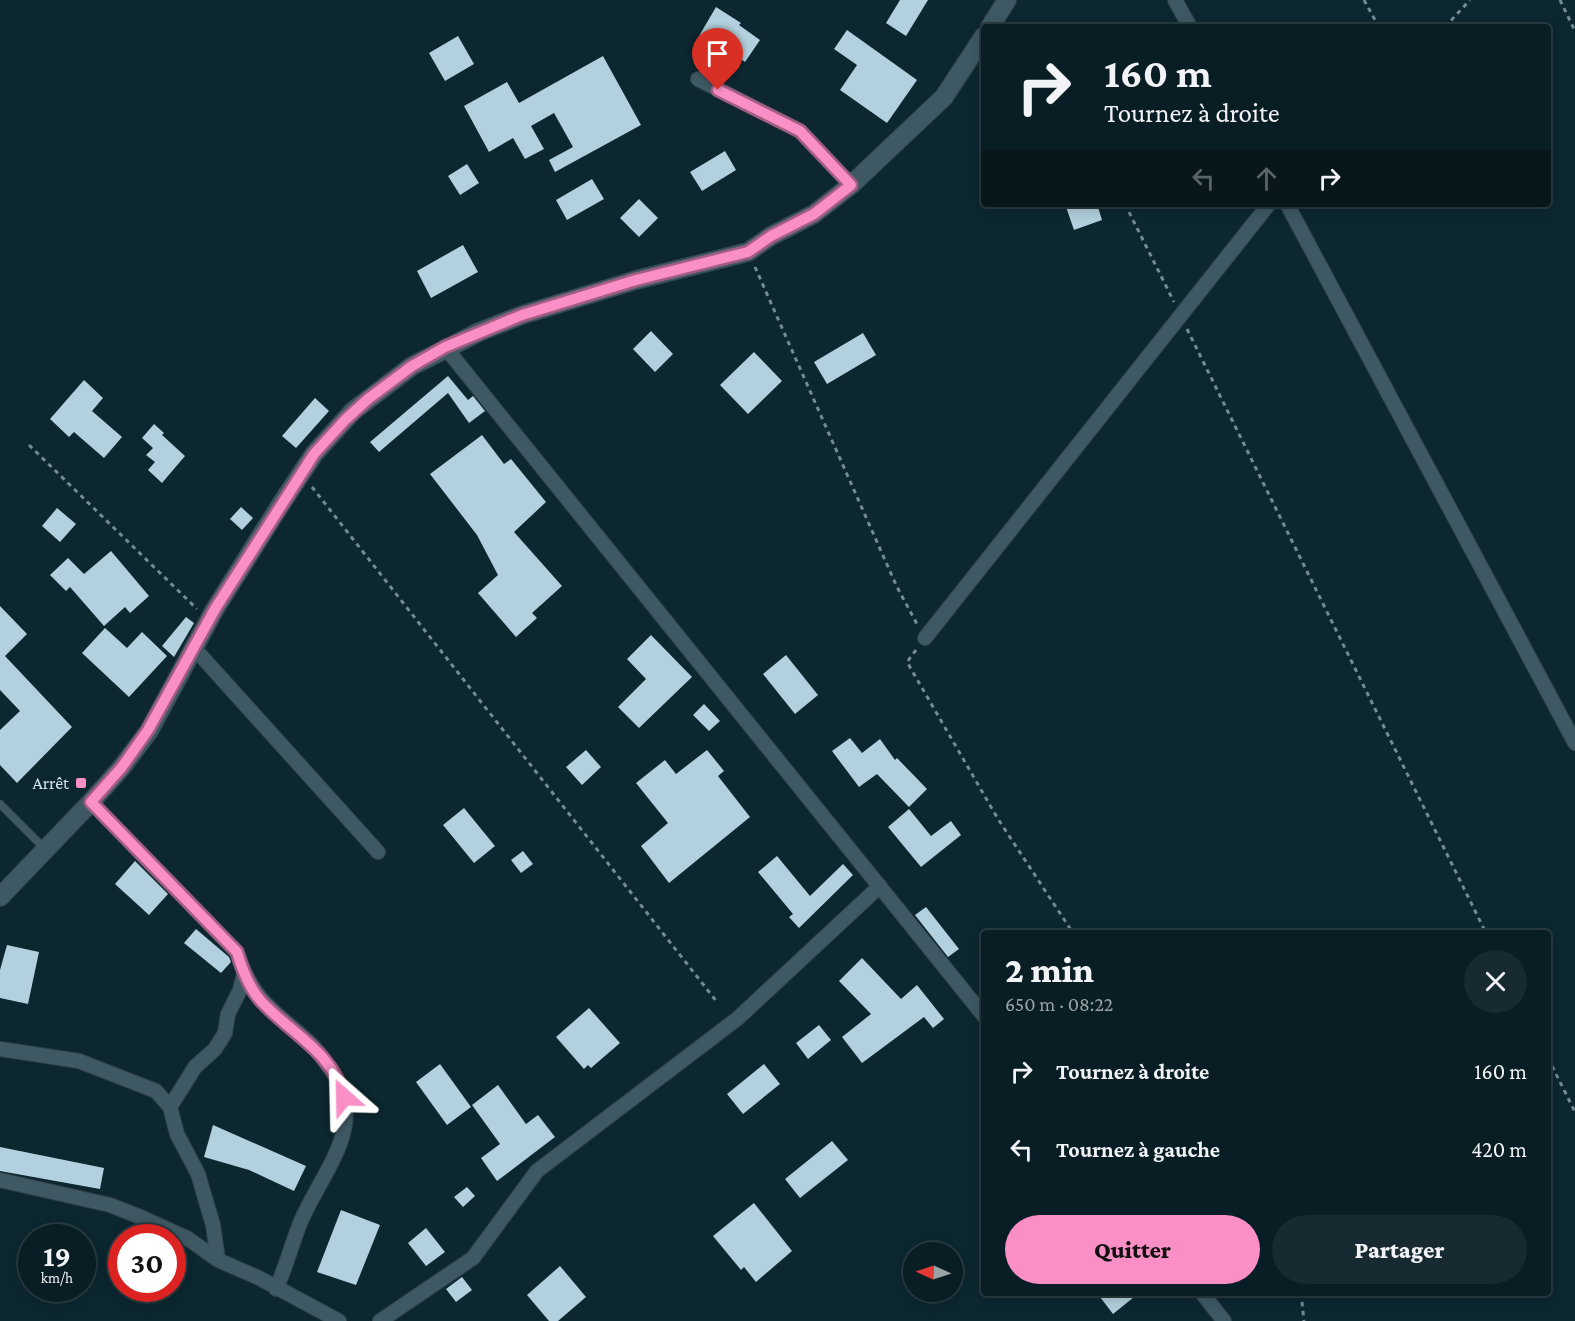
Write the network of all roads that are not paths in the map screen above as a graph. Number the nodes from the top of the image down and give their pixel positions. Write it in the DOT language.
graph roads {
  1 [pos="1007,0"];
  2 [pos="1175,0"];
  3 [pos="992,24"];
  4 [pos="1188,24"];
  5 [pos="981,41"];
  6 [pos="698,79"];
  7 [pos="851,185"];
  8 [pos="1267,207"];
  9 [pos="1289,207"];
  10 [pos="445,347"];
  11 [pos="925,638"];
  12 [pos="194,648"];
  13 [pos="1575,743"];
  14 [pos="91,802"];
  15 [pos="0,804"];
  16 [pos="46,850"];
  17 [pos="378,852"];
  18 [pos="880,886"];
  19 [pos="0,897"];
  20 [pos="244,974"];
  21 [pos="981,1012"];
  22 [pos="0,1049"];
  23 [pos="170,1107"];
  24 [pos="0,1180"];
  25 [pos="218,1260"];
  26 [pos="276,1289"];
  27 [pos="1204,1296"];
  28 [pos="339,1321"];
  29 [pos="380,1321"];
  30 [pos="1224,1321"];
  1 -- 3 [label="street"];
  2 -- 4 [label="street"];
  5 -- 7 [label="street"];
  6 -- 7 [label="street"];
  7 -- 10 [label="street"];
  8 -- 11 [label="street"];
  9 -- 13 [label="street"];
  10 -- 12 [label="street"];
  10 -- 18 [label="street"];
  12 -- 14 [label="street"];
  12 -- 17 [label="street"];
  14 -- 16 [label="street"];
  14 -- 20 [label="street"];
  15 -- 16 [label="lane"];
  16 -- 19 [label="street"];
  18 -- 21 [label="street"];
  18 -- 29 [label="street"];
  20 -- 23 [label="street"];
  20 -- 26 [label="street"];
  22 -- 23 [label="street"];
  23 -- 25 [label="street"];
  24 -- 25 [label="street"];
  25 -- 26 [label="street"];
  26 -- 28 [label="street"];
  27 -- 30 [label="street"];
}
